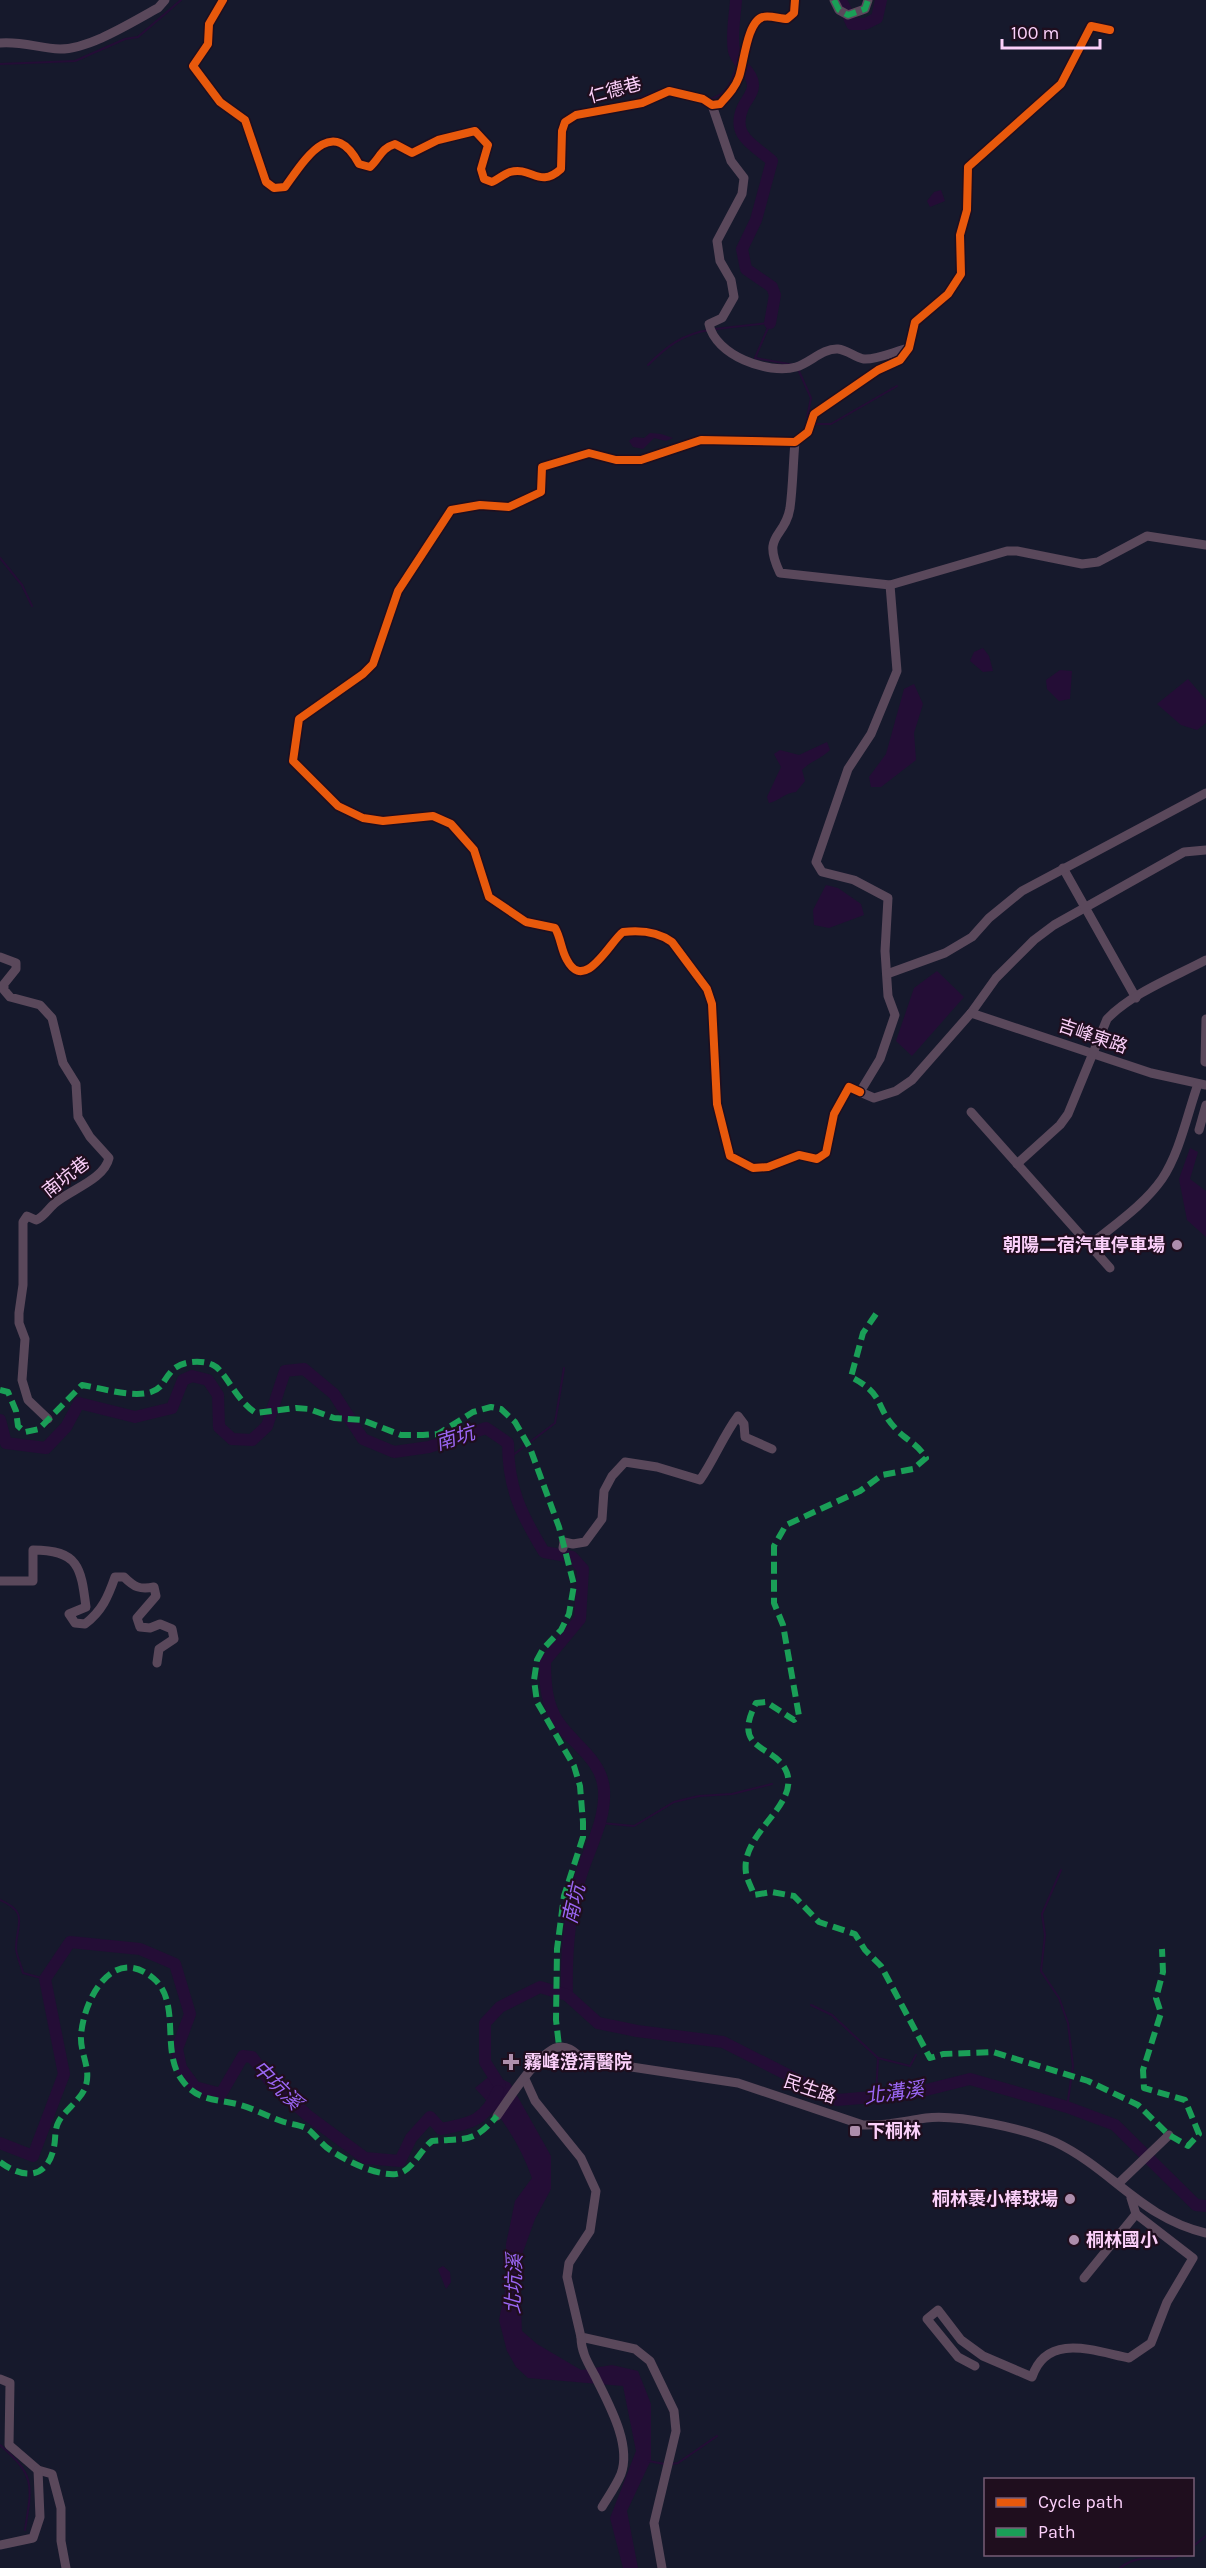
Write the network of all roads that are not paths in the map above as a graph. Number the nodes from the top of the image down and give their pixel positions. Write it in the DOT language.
graph roads {
  1 [pos="165,0"];
  2 [pos="223,0"];
  3 [pos="795,0"];
  4 [pos="834,0"];
  5 [pos="868,0"];
  6 [pos="1110,30"];
  7 [pos="0,43"];
  8 [pos="712,105"];
  9 [pos="909,348"];
  10 [pos="795,441"];
  11 [pos="1206,545"];
  12 [pos="890,585"];
  13 [pos="1206,793"];
  14 [pos="1206,850"];
  15 [pos="1064,868"];
  16 [pos="1085,908"];
  17 [pos="0,957"];
  18 [pos="1206,960"];
  19 [pos="887,974"];
  20 [pos="1136,998"];
  21 [pos="971,1013"];
  22 [pos="1206,1019"];
  23 [pos="1091,1053"];
  24 [pos="1205,1062"];
  25 [pos="1202,1084"];
  26 [pos="860,1092"];
  27 [pos="1206,1105"];
  28 [pos="971,1112"];
  29 [pos="1199,1130"];
  30 [pos="1017,1164"];
  31 [pos="1090,1245"];
  32 [pos="1110,1268"];
  33 [pos="48,1419"];
  34 [pos="772,1449"];
  35 [pos="563,1548"];
  36 [pos="0,1581"];
  37 [pos="157,1663"];
  38 [pos="522,2082"];
  39 [pos="497,2116"];
  40 [pos="1167,2137"];
  41 [pos="1118,2184"];
  42 [pos="1131,2198"];
  43 [pos="1136,2214"];
  44 [pos="1206,2232"];
  45 [pos="1084,2278"];
  46 [pos="581,2337"];
  47 [pos="975,2367"];
  48 [pos="0,2379"];
  49 [pos="38,2470"];
  50 [pos="602,2507"];
  51 [pos="0,2545"];
  52 [pos="66,2568"];
  53 [pos="662,2568"];
  1 -- 7 [label="street"];
  2 -- 8 [label="street, 仁德巷"];
  3 -- 8 [label="street"];
  4 -- 5 [label="street"];
  6 -- 9 [label="street"];
  8 -- 9 [label="street"];
  9 -- 10 [label="street"];
  10 -- 12 [label="street"];
  10 -- 26 [label="street"];
  11 -- 12 [label="street"];
  12 -- 19 [label="street"];
  13 -- 15 [label="street"];
  14 -- 16 [label="street"];
  15 -- 16 [label="street"];
  15 -- 19 [label="street"];
  16 -- 20 [label="street"];
  16 -- 21 [label="street"];
  17 -- 33 [label="street, 南坑巷"];
  18 -- 20 [label="street"];
  19 -- 26 [label="street"];
  20 -- 23 [label="street"];
  21 -- 23 [label="street, 吉峰東路"];
  21 -- 26 [label="street"];
  22 -- 24 [label="street"];
  23 -- 25 [label="street, 吉峰東路"];
  23 -- 30 [label="street"];
  25 -- 31 [label="street"];
  27 -- 29 [label="street"];
  28 -- 30 [label="street"];
  30 -- 31 [label="street"];
  31 -- 32 [label="street"];
  34 -- 35 [label="street"];
  36 -- 37 [label="street"];
  38 -- 39 [label="street"];
  38 -- 41 [label="street, 民生路"];
  38 -- 46 [label="street"];
  40 -- 41 [label="street"];
  41 -- 42 [label="street, 民生路"];
  42 -- 43 [label="street"];
  42 -- 44 [label="street, 民生路"];
  43 -- 45 [label="street"];
  43 -- 47 [label="street"];
  46 -- 50 [label="street"];
  46 -- 53 [label="street"];
  48 -- 49 [label="street"];
  49 -- 51 [label="street"];
  49 -- 52 [label="street"];
}
